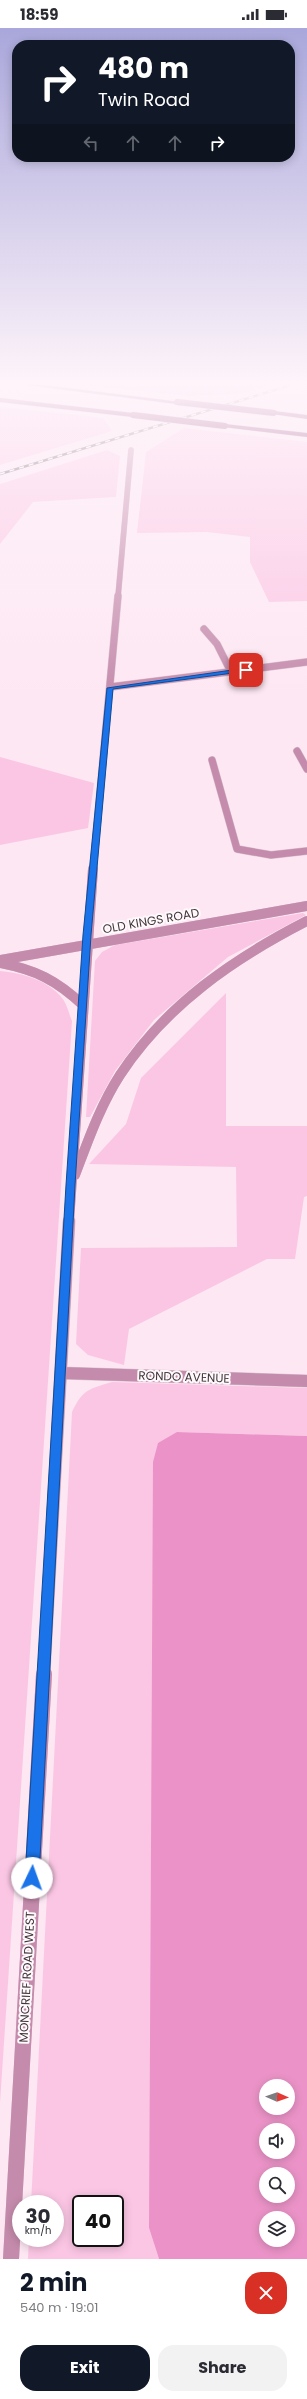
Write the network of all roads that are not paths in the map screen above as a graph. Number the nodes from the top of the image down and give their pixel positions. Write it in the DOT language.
graph roads {
  1 [pos="127,489"];
  2 [pos="204,629"];
  3 [pos="307,662"];
  4 [pos="231,672"];
  5 [pos="110,688"];
  6 [pos="297,750"];
  7 [pos="212,760"];
  8 [pos="307,769"];
  9 [pos="307,851"];
  10 [pos="307,906"];
  11 [pos="307,921"];
  12 [pos="87,945"];
  13 [pos="0,962"];
  14 [pos="83,1005"];
  15 [pos="71,1185"];
  16 [pos="62,1373"];
  17 [pos="307,1381"];
  18 [pos="11,2259"];
  1 -- 5 [label="street, MONCRIEF ROAD WEST"];
  2 -- 4 [label="street"];
  3 -- 4 [label="street"];
  4 -- 5 [label="street"];
  5 -- 12 [label="street, MONCRIEF ROAD WEST"];
  6 -- 8 [label="street"];
  7 -- 9 [label="street"];
  10 -- 12 [label="street, OLD KINGS ROAD"];
  11 -- 15 [label="street"];
  12 -- 13 [label="street, OLD KINGS ROAD"];
  12 -- 14 [label="street, MONCRIEF ROAD WEST"];
  13 -- 14 [label="street"];
  14 -- 15 [label="street, MONCRIEF ROAD WEST"];
  15 -- 16 [label="street, MONCRIEF ROAD WEST"];
  16 -- 17 [label="street, RONDO AVENUE"];
  16 -- 18 [label="street, MONCRIEF ROAD WEST"];
}
